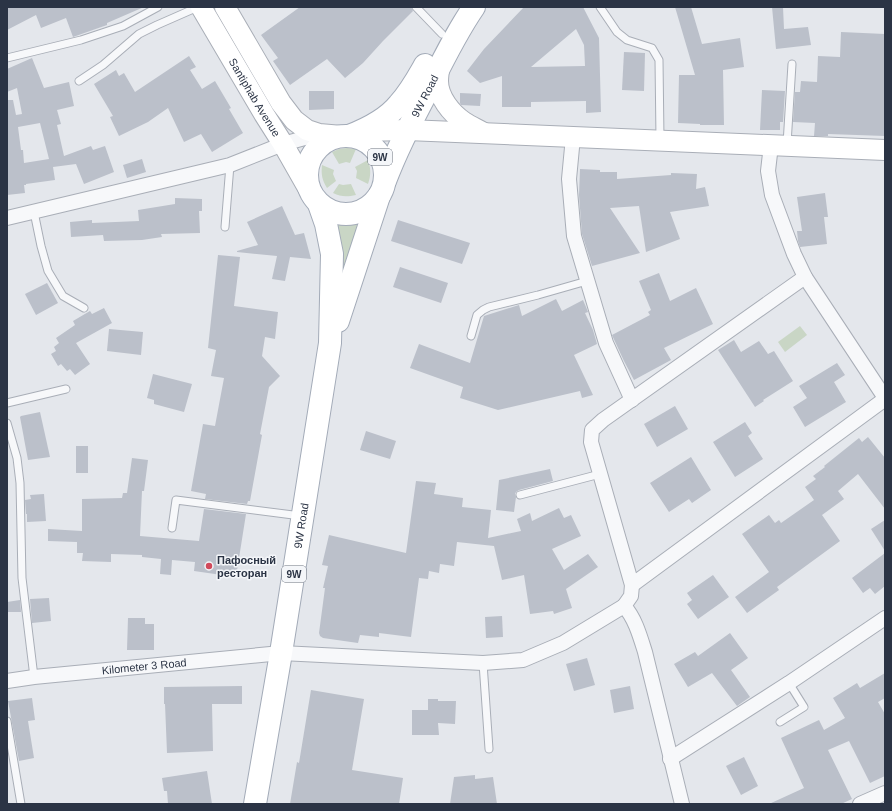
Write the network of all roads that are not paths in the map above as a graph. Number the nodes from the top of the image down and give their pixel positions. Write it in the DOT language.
graph roads {
  1 [pos="158,7"];
  2 [pos="198,7"];
  3 [pos="201,7"];
  4 [pos="225,7"];
  5 [pos="416,7"];
  6 [pos="600,7"];
  7 [pos="465,10"];
  8 [pos="442,34"];
  9 [pos="7,58"];
  10 [pos="792,64"];
  11 [pos="440,65"];
  12 [pos="79,81"];
  13 [pos="407,130"];
  14 [pos="319,134"];
  15 [pos="485,134"];
  16 [pos="351,135"];
  17 [pos="572,137"];
  18 [pos="660,141"];
  19 [pos="283,144"];
  20 [pos="779,146"];
  21 [pos="885,150"];
  22 [pos="230,165"];
  23 [pos="382,191"];
  24 [pos="314,196"];
  25 [pos="34,212"];
  26 [pos="7,218"];
  27 [pos="225,227"];
  28 [pos="805,277"];
  29 [pos="587,281"];
  30 [pos="84,308"];
  31 [pos="471,336"];
  32 [pos="330,343"];
  33 [pos="66,389"];
  34 [pos="885,398"];
  35 [pos="632,400"];
  36 [pos="7,403"];
  37 [pos="7,423"];
  38 [pos="600,474"];
  39 [pos="520,496"];
  40 [pos="304,516"];
  41 [pos="172,528"];
  42 [pos="632,585"];
  43 [pos="624,606"];
  44 [pos="885,618"];
  45 [pos="281,653"];
  46 [pos="484,663"];
  47 [pos="34,677"];
  48 [pos="7,681"];
  49 [pos="789,683"];
  50 [pos="7,721"];
  51 [pos="780,722"];
  52 [pos="489,749"];
  53 [pos="670,759"];
  54 [pos="880,798"];
  55 [pos="21,804"];
  56 [pos="255,804"];
  57 [pos="682,804"];
  58 [pos="860,804"];
  1 -- 9 [label="lane"];
  2 -- 12 [label="lane"];
  3 -- 19 [label="street, Santiphab Avenue"];
  4 -- 14 [label="street, Santiphab Avenue"];
  5 -- 8 [label="lane"];
  6 -- 18 [label="lane"];
  7 -- 8 [label="main road, 9W Road / 9W"];
  7 -- 11 [label="main road, 9W Road / 9W"];
  8 -- 16 [label="main road, 9W Road / 9W"];
  10 -- 20 [label="lane"];
  11 -- 13 [label="main road, 9W Road / 9W"];
  11 -- 15 [label="street"];
  13 -- 15 [label="street, Santiphab Avenue"];
  13 -- 16 [label="street, Santiphab Avenue"];
  13 -- 23 [label="main road, 9W Road / 9W"];
  14 -- 16 [label="street, Santiphab Avenue"];
  14 -- 19 [label="street"];
  15 -- 17 [label="street, Santiphab Avenue"];
  16 -- 23 [label="main road, 9W Road / 9W"];
  16 -- 24 [label="main road, 9W Road / 9W"];
  17 -- 18 [label="street, Santiphab Avenue"];
  17 -- 29 [label="street"];
  18 -- 20 [label="street, Santiphab Avenue"];
  19 -- 22 [label="street"];
  19 -- 24 [label="street, Santiphab Avenue"];
  20 -- 21 [label="street, Santiphab Avenue"];
  20 -- 28 [label="street"];
  22 -- 25 [label="street"];
  22 -- 27 [label="lane"];
  23 -- 24 [label="main road, 9W Road / 9W"];
  23 -- 32 [label="main road, 9W Road / 9W"];
  24 -- 32 [label="main road, 9W Road / 9W"];
  25 -- 26 [label="street"];
  25 -- 30 [label="lane"];
  28 -- 34 [label="street"];
  28 -- 35 [label="street"];
  29 -- 31 [label="lane"];
  29 -- 35 [label="street"];
  32 -- 40 [label="main road, 9W Road / 9W"];
  33 -- 36 [label="lane"];
  34 -- 42 [label="street"];
  35 -- 38 [label="street"];
  37 -- 47 [label="lane"];
  38 -- 39 [label="lane"];
  38 -- 42 [label="street"];
  40 -- 41 [label="lane"];
  40 -- 45 [label="main road, 9W Road / 9W"];
  42 -- 43 [label="street"];
  43 -- 46 [label="street, Kilometer 3 Road"];
  43 -- 53 [label="street"];
  44 -- 49 [label="street"];
  45 -- 46 [label="street, Kilometer 3 Road"];
  45 -- 47 [label="street, Kilometer 3 Road"];
  45 -- 56 [label="main road, 9W Road / 9W"];
  46 -- 52 [label="lane"];
  47 -- 48 [label="street, Kilometer 3 Road"];
  49 -- 51 [label="lane"];
  49 -- 53 [label="street"];
  50 -- 55 [label="lane"];
  53 -- 57 [label="street"];
  54 -- 58 [label="street"];
}
